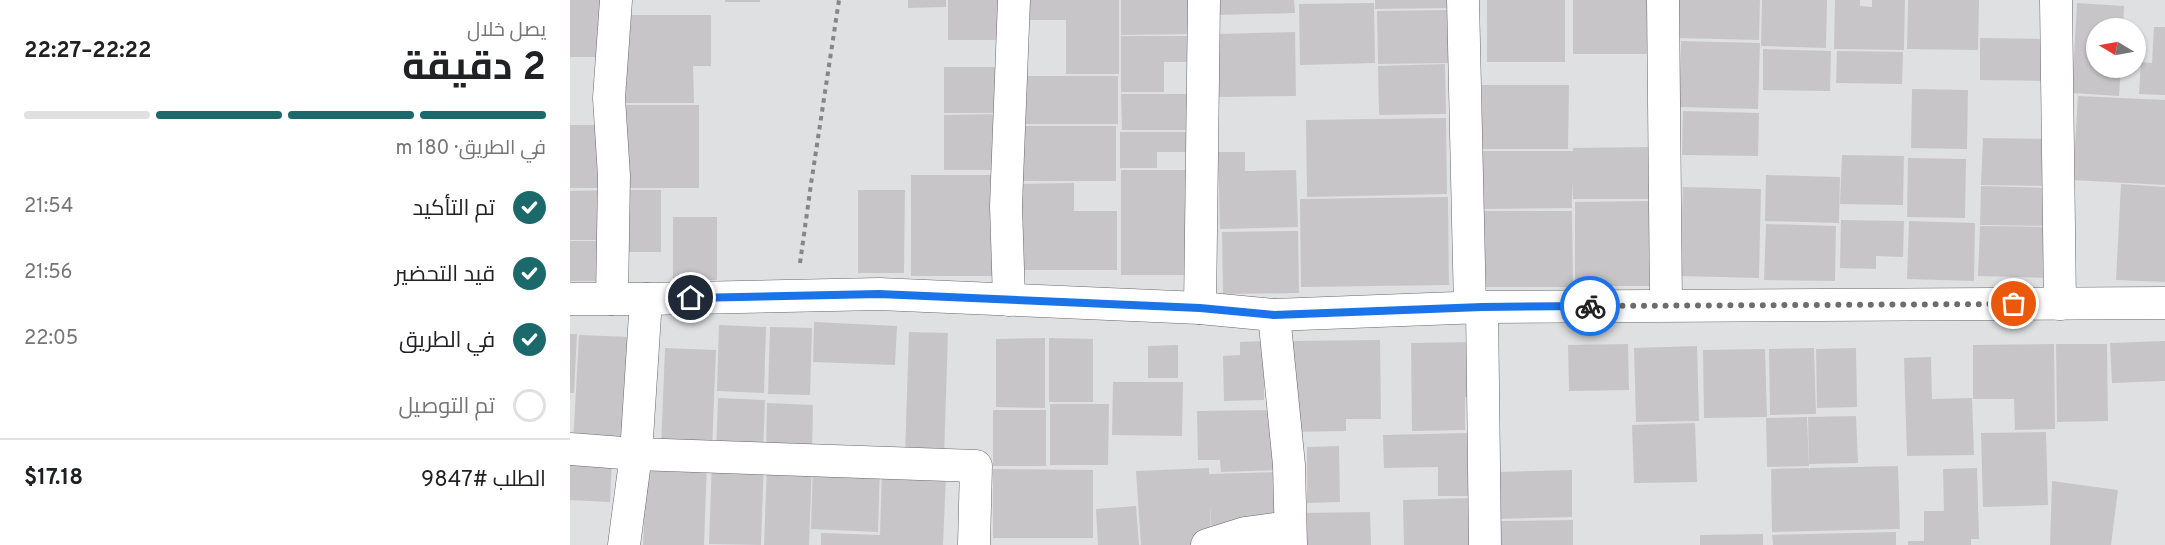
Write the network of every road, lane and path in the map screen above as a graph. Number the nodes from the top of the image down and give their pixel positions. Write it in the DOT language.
graph roads {
  1 [pos="616,0"];
  2 [pos="839,0"];
  3 [pos="1014,0"];
  4 [pos="1204,0"];
  5 [pos="1463,0"];
  6 [pos="1663,0"];
  7 [pos="2056,0"];
  8 [pos="805,296"];
  9 [pos="570,299"];
  10 [pos="612,299"];
  11 [pos="646,299"];
  12 [pos="1009,300"];
  13 [pos="2165,303"];
  14 [pos="2060,304"];
  15 [pos="1666,305"];
  16 [pos="1476,307"];
  17 [pos="1200,308"];
  18 [pos="1274,315"];
  19 [pos="570,449"];
  20 [pos="636,454"];
  21 [pos="1290,536"];
  22 [pos="624,545"];
  23 [pos="974,545"];
  24 [pos="1207,545"];
  25 [pos="1485,545"];
  1 -- 10 [label="street"];
  2 -- 8 [label="path"];
  3 -- 12 [label="street"];
  4 -- 17 [label="street"];
  5 -- 16 [label="street"];
  6 -- 15 [label="street"];
  7 -- 14 [label="street"];
  8 -- 11 [label="street"];
  8 -- 12 [label="street"];
  9 -- 10 [label="street"];
  10 -- 11 [label="street"];
  11 -- 20 [label="street"];
  12 -- 17 [label="street"];
  13 -- 14 [label="street"];
  14 -- 15 [label="street"];
  15 -- 16 [label="street"];
  16 -- 18 [label="street"];
  16 -- 25 [label="street"];
  17 -- 18 [label="street"];
  18 -- 21 [label="street"];
  19 -- 20 [label="street"];
  20 -- 22 [label="street"];
  20 -- 23 [label="street"];
  21 -- 24 [label="street"];
}
